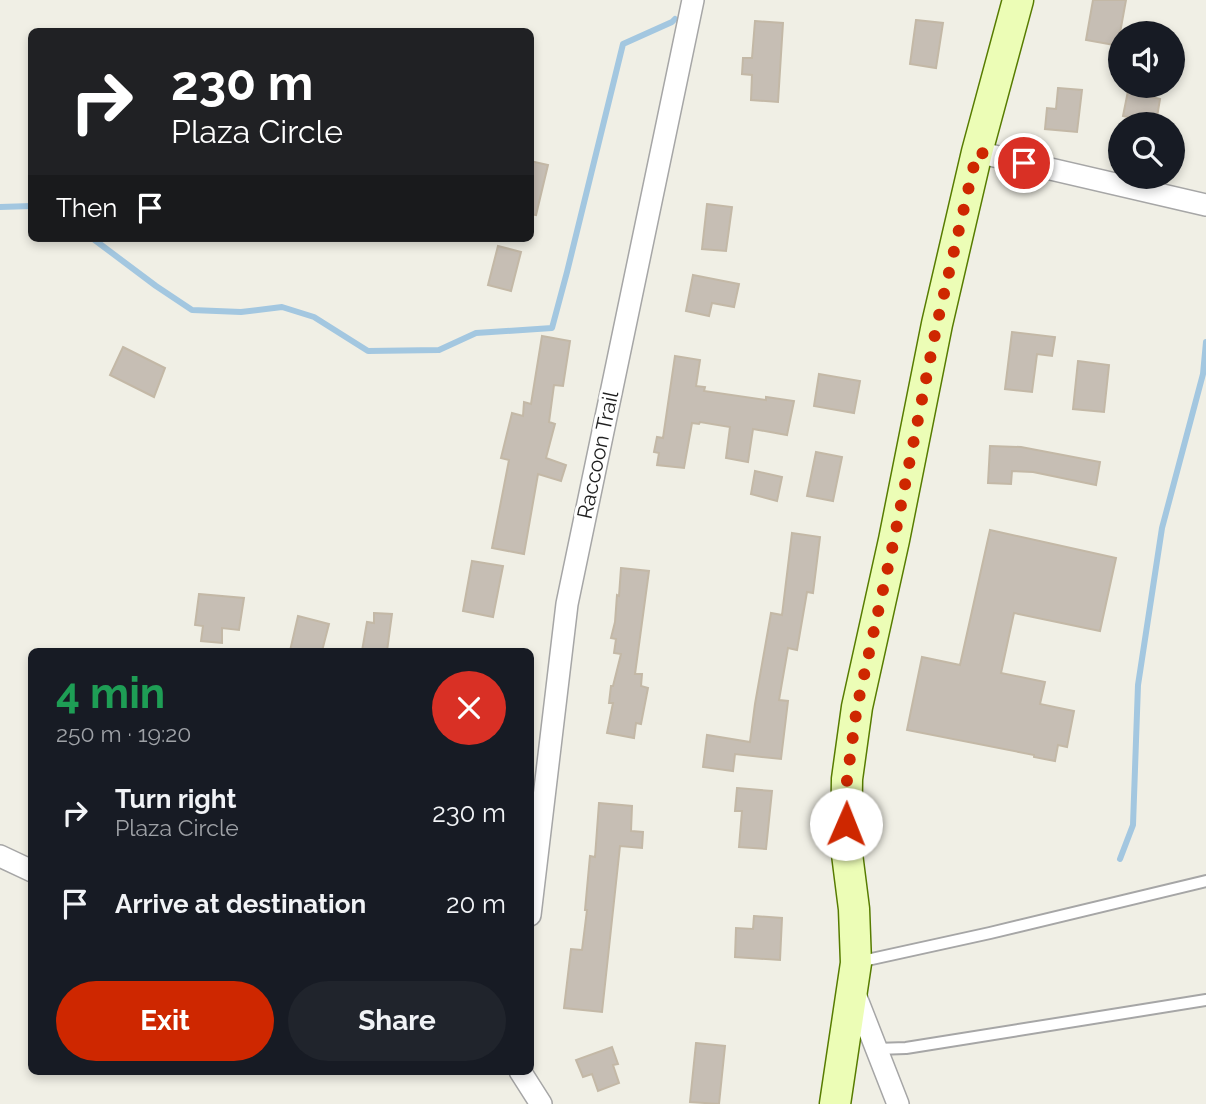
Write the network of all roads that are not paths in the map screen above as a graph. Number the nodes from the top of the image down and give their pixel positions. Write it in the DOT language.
graph roads {
  1 [pos="693,0"];
  2 [pos="1018,0"];
  3 [pos="977,152"];
  4 [pos="1206,205"];
  5 [pos="0,856"];
  6 [pos="28,869"];
  7 [pos="534,881"];
  8 [pos="1206,881"];
  9 [pos="854,976"];
  10 [pos="1206,1000"];
  11 [pos="876,1049"];
  12 [pos="523,1075"];
  13 [pos="541,1104"];
  14 [pos="835,1104"];
  15 [pos="898,1104"];
  1 -- 7 [label="street, Raccoon Trail"];
  2 -- 3 [label="street"];
  3 -- 4 [label="street"];
  3 -- 9 [label="street"];
  5 -- 6 [label="street"];
  8 -- 9 [label="lane"];
  9 -- 11 [label="street"];
  9 -- 14 [label="street"];
  10 -- 11 [label="lane"];
  11 -- 15 [label="street"];
  12 -- 13 [label="street"];
}
